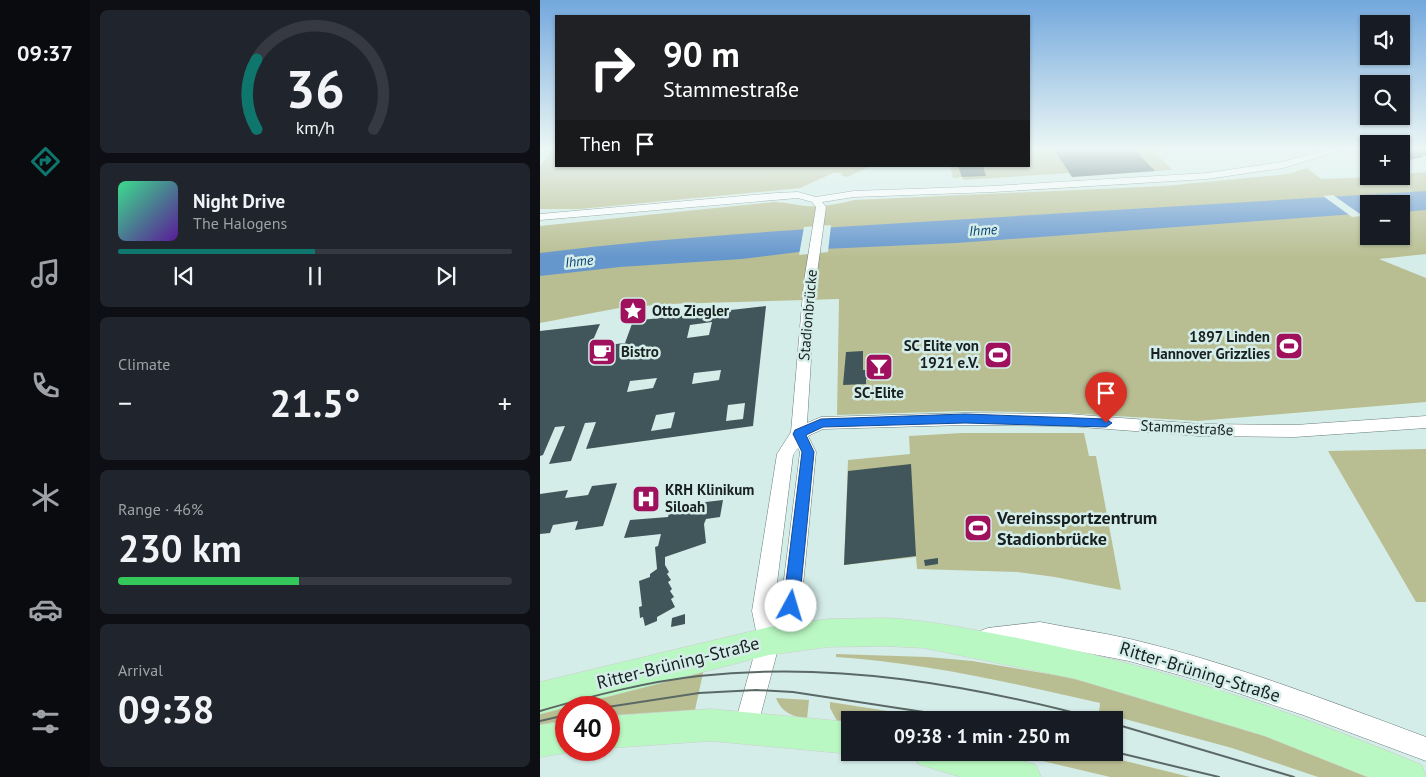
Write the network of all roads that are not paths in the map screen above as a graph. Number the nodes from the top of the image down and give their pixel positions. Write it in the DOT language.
graph roads {
  1 [pos="1080,184"];
  2 [pos="816,200"];
  3 [pos="540,217"];
  4 [pos="1426,422"];
  5 [pos="799,434"];
  6 [pos="769,640"];
  7 [pos="967,641"];
  8 [pos="540,698"];
  9 [pos="746,727"];
  10 [pos="620,731"];
  11 [pos="841,737"];
  12 [pos="555,739"];
  13 [pos="540,741"];
  14 [pos="1426,749"];
  15 [pos="964,761"];
  16 [pos="1024,777"];
  17 [pos="1410,777"];
  1 -- 2 [label="street"];
  2 -- 3 [label="street"];
  2 -- 5 [label="street, Stadionbrücke"];
  4 -- 5 [label="street, Stammestraße"];
  5 -- 6 [label="street"];
  6 -- 7 [label="main road, Ritter-Brüning-Straße"];
  6 -- 8 [label="main road, Ritter-Brüning-Straße"];
  6 -- 9 [label="street"];
  7 -- 14 [label="street, Ritter-Brüning-Straße"];
  7 -- 17 [label="main road, Ritter-Brüning-Straße"];
  9 -- 10 [label="main road"];
  9 -- 11 [label="main road"];
  12 -- 13 [label="main road"];
  15 -- 16 [label="main road"];
}
